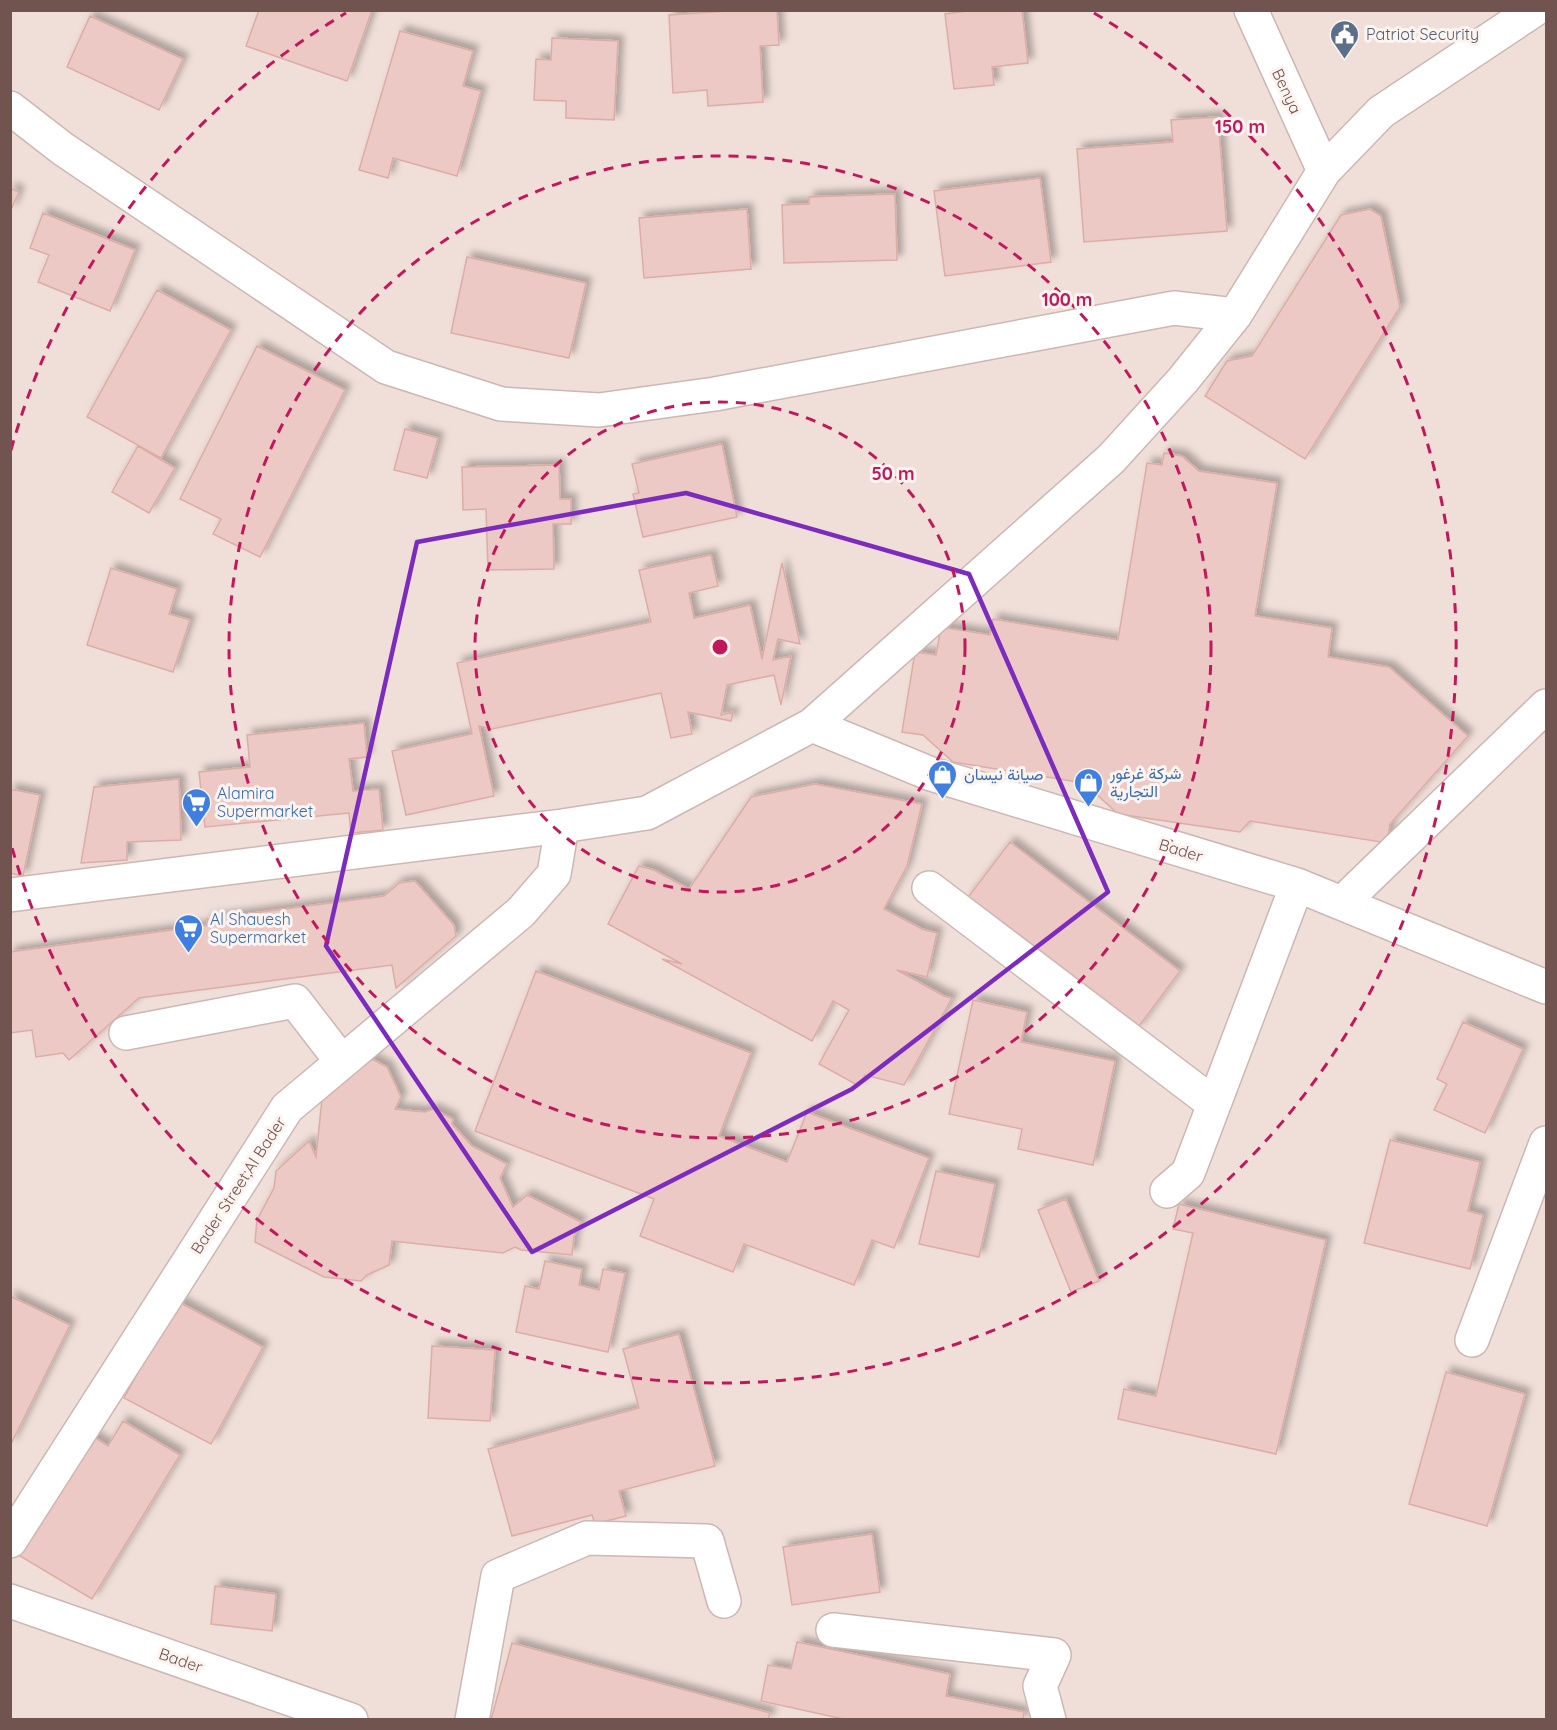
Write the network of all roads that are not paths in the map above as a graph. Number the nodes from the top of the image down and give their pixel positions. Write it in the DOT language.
graph roads {
  1 [pos="1251,10"];
  2 [pos="1534,10"];
  3 [pos="10,108"];
  4 [pos="1324,171"];
  5 [pos="1235,315"];
  6 [pos="1546,706"];
  7 [pos="812,726"];
  8 [pos="562,826"];
  9 [pos="1297,885"];
  10 [pos="929,888"];
  11 [pos="10,895"];
  12 [pos="1342,903"];
  13 [pos="1546,987"];
  14 [pos="126,1034"];
  15 [pos="342,1062"];
  16 [pos="1214,1104"];
  17 [pos="1546,1143"];
  18 [pos="1167,1191"];
  19 [pos="1472,1340"];
  20 [pos="10,1541"];
  21 [pos="10,1601"];
  22 [pos="724,1601"];
  23 [pos="833,1630"];
  24 [pos="351,1719"];
  25 [pos="472,1719"];
  26 [pos="1049,1719"];
  1 -- 4 [label="street, Benya"];
  2 -- 4 [label="street"];
  3 -- 5 [label="street"];
  4 -- 5 [label="street"];
  5 -- 7 [label="street"];
  6 -- 12 [label="street"];
  7 -- 8 [label="street"];
  7 -- 9 [label="street, Bader"];
  8 -- 11 [label="street"];
  8 -- 15 [label="street, Bader Street;Al Bader"];
  9 -- 12 [label="street, Bader"];
  9 -- 16 [label="street"];
  10 -- 16 [label="street"];
  12 -- 13 [label="street, Bader"];
  14 -- 15 [label="street"];
  15 -- 20 [label="street, Bader Street;Al Bader"];
  16 -- 18 [label="street"];
  17 -- 19 [label="street"];
  21 -- 24 [label="street, Bader"];
  22 -- 25 [label="street"];
  23 -- 26 [label="street"];
}
